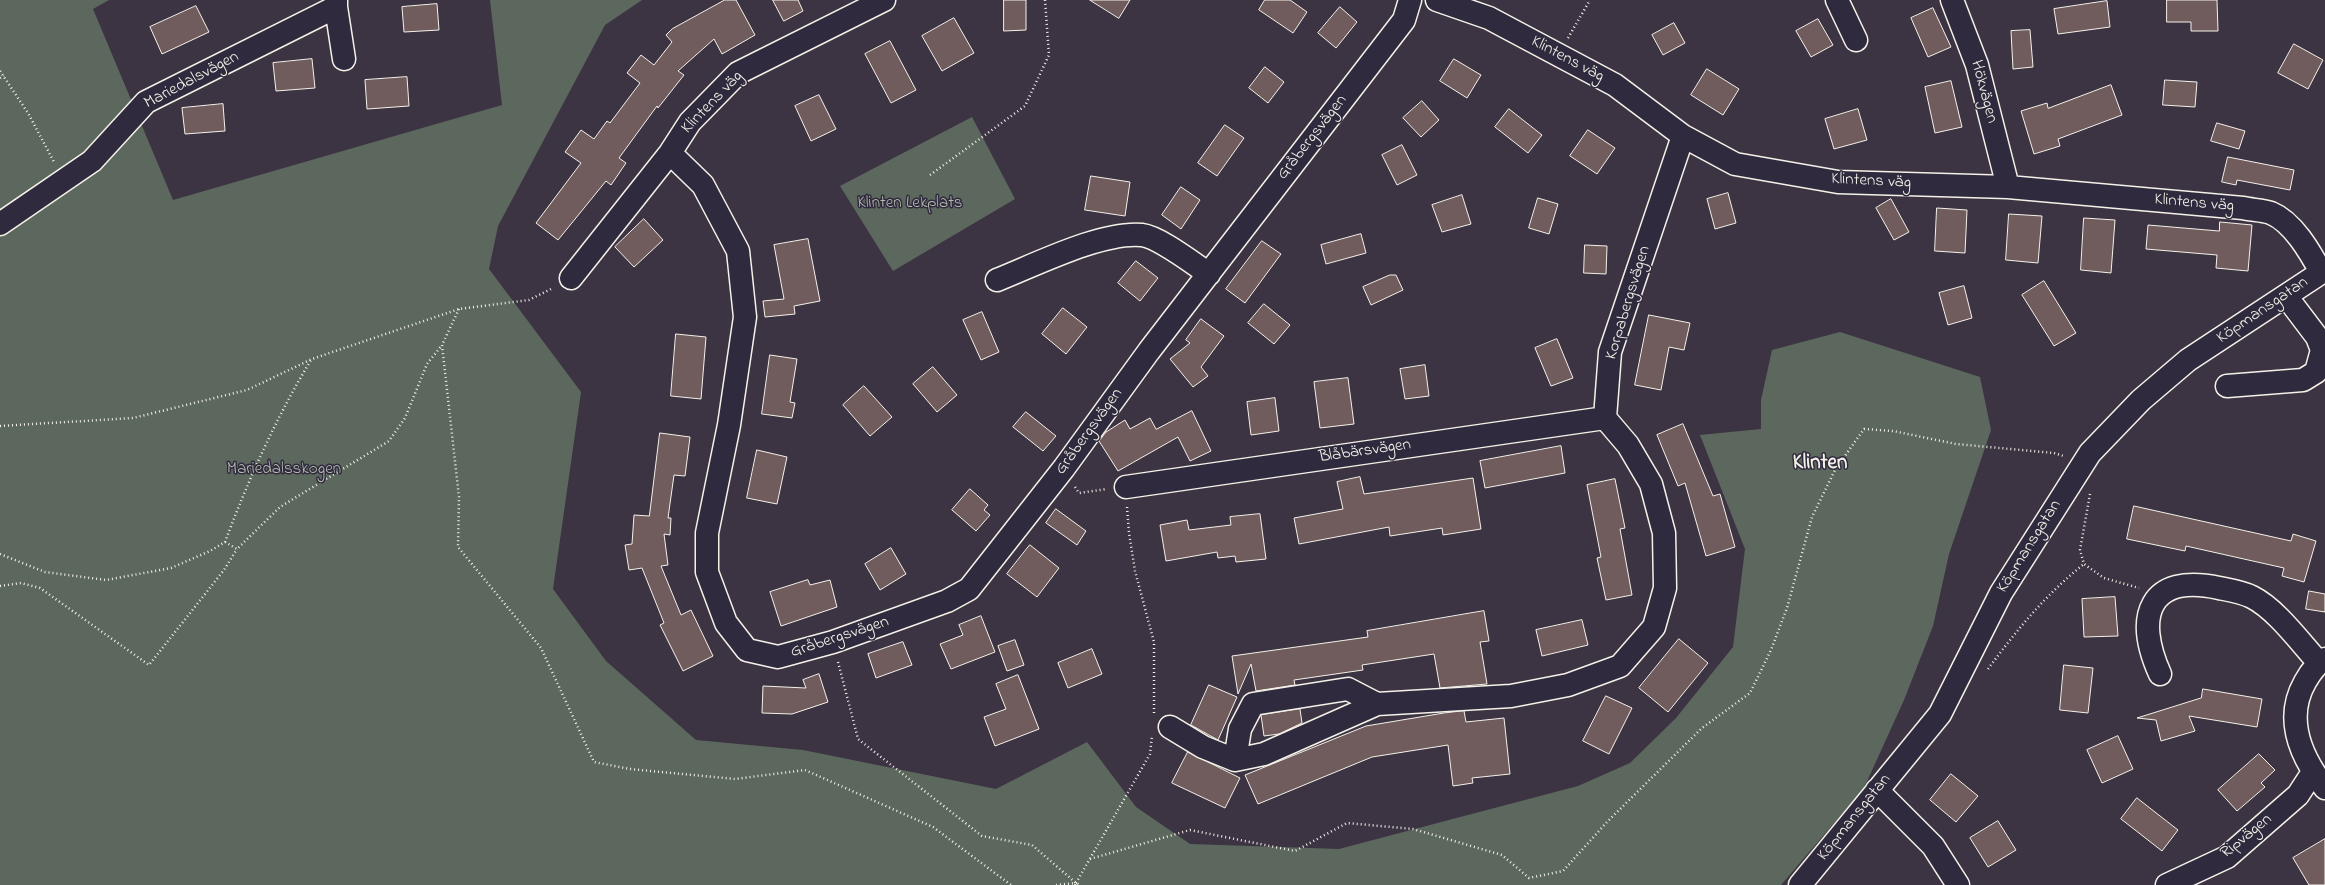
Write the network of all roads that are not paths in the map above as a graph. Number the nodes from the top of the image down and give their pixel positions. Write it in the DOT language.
graph roads {
  1 [pos="884,0"];
  2 [pos="1410,0"];
  3 [pos="1437,0"];
  4 [pos="1837,0"];
  5 [pos="1952,0"];
  6 [pos="336,4"];
  7 [pos="1856,40"];
  8 [pos="344,59"];
  9 [pos="1683,136"];
  10 [pos="670,153"];
  11 [pos="2008,187"];
  12 [pos="0,224"];
  13 [pos="2323,271"];
  14 [pos="1209,274"];
  15 [pos="571,278"];
  16 [pos="996,280"];
  17 [pos="2286,296"];
  18 [pos="2227,386"];
  19 [pos="1604,418"];
  20 [pos="1126,487"];
  21 [pos="2322,661"];
  22 [pos="2160,674"];
  23 [pos="1377,704"];
  24 [pos="1161,730"];
  25 [pos="1235,760"];
  26 [pos="2319,780"];
  27 [pos="1877,790"];
  28 [pos="1800,885"];
  29 [pos="1958,885"];
  30 [pos="2167,885"];
  1 -- 10 [label="street, Klintens väg"];
  2 -- 14 [label="street, Gråbergsvägen"];
  3 -- 9 [label="street, Klintens väg"];
  4 -- 7 [label="street"];
  5 -- 11 [label="street, Hökvägen"];
  6 -- 8 [label="street"];
  6 -- 12 [label="street, Mariedalsvägen"];
  9 -- 11 [label="street, Klintens väg"];
  9 -- 19 [label="street, Korpabergsvägen"];
  10 -- 14 [label="street, Gråbergsvägen"];
  10 -- 15 [label="street, Klintens väg"];
  11 -- 13 [label="street, Klintens väg"];
  13 -- 17 [label="street, Köpmansgatan"];
  14 -- 16 [label="street"];
  17 -- 18 [label="street"];
  17 -- 27 [label="street, Köpmansgatan"];
  19 -- 20 [label="street, Blåbärsvägen"];
  19 -- 23 [label="street"];
  21 -- 22 [label="street"];
  21 -- 26 [label="street"];
  23 -- 25 [label="street"];
  23 -- 25 [label="street"];
  24 -- 25 [label="street"];
  26 -- 30 [label="street, Ripvägen"];
  27 -- 28 [label="street, Köpmansgatan"];
  27 -- 29 [label="street"];
}
